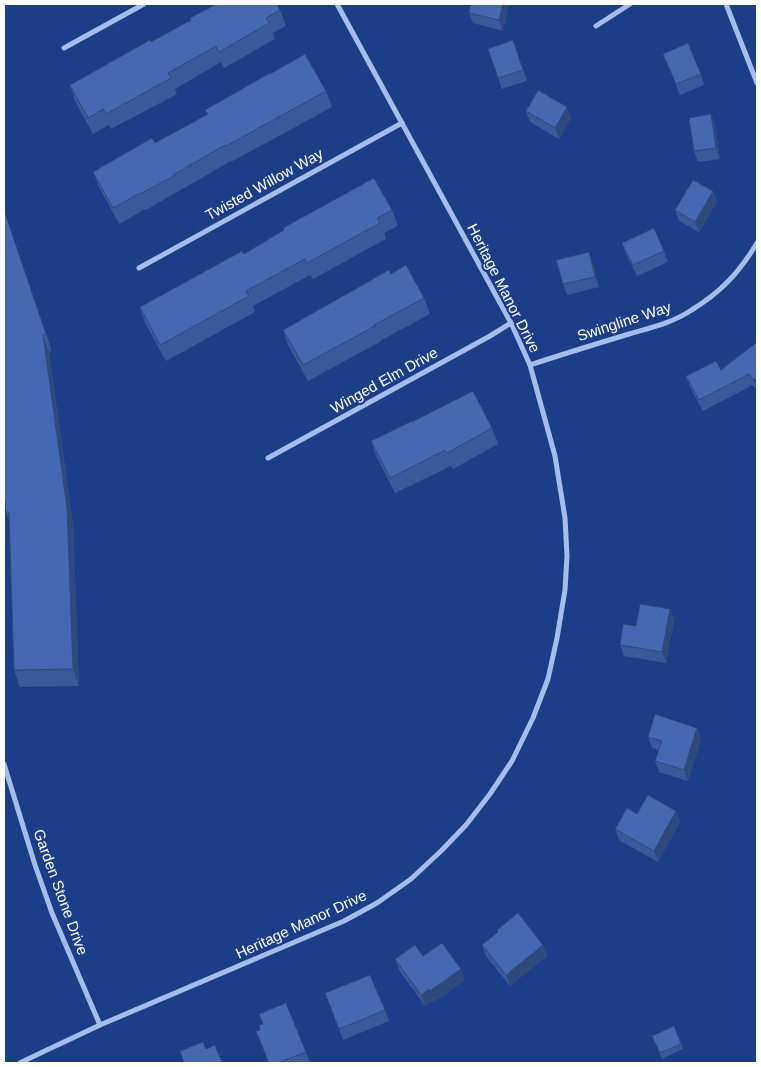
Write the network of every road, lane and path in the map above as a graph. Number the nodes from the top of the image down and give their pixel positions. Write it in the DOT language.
graph roads {
  1 [pos="144,4"];
  2 [pos="337,4"];
  3 [pos="630,4"];
  4 [pos="726,4"];
  5 [pos="596,26"];
  6 [pos="64,48"];
  7 [pos="757,83"];
  8 [pos="402,123"];
  9 [pos="757,244"];
  10 [pos="140,268"];
  11 [pos="511,322"];
  12 [pos="530,365"];
  13 [pos="268,458"];
  14 [pos="4,764"];
  15 [pos="100,1025"];
  16 [pos="20,1063"];
  1 -- 6 [label="street"];
  2 -- 8 [label="street, Heritage Manor Drive"];
  3 -- 5 [label="street"];
  4 -- 7 [label="street"];
  8 -- 10 [label="street, Twisted Willow Way"];
  8 -- 11 [label="street, Heritage Manor Drive"];
  9 -- 12 [label="street, Swingline Way"];
  11 -- 12 [label="street, Heritage Manor Drive"];
  11 -- 13 [label="street, Winged Elm Drive"];
  12 -- 15 [label="street, Heritage Manor Drive"];
  14 -- 15 [label="street, Garden Stone Drive"];
  15 -- 16 [label="street, Heritage Manor Drive"];
}
